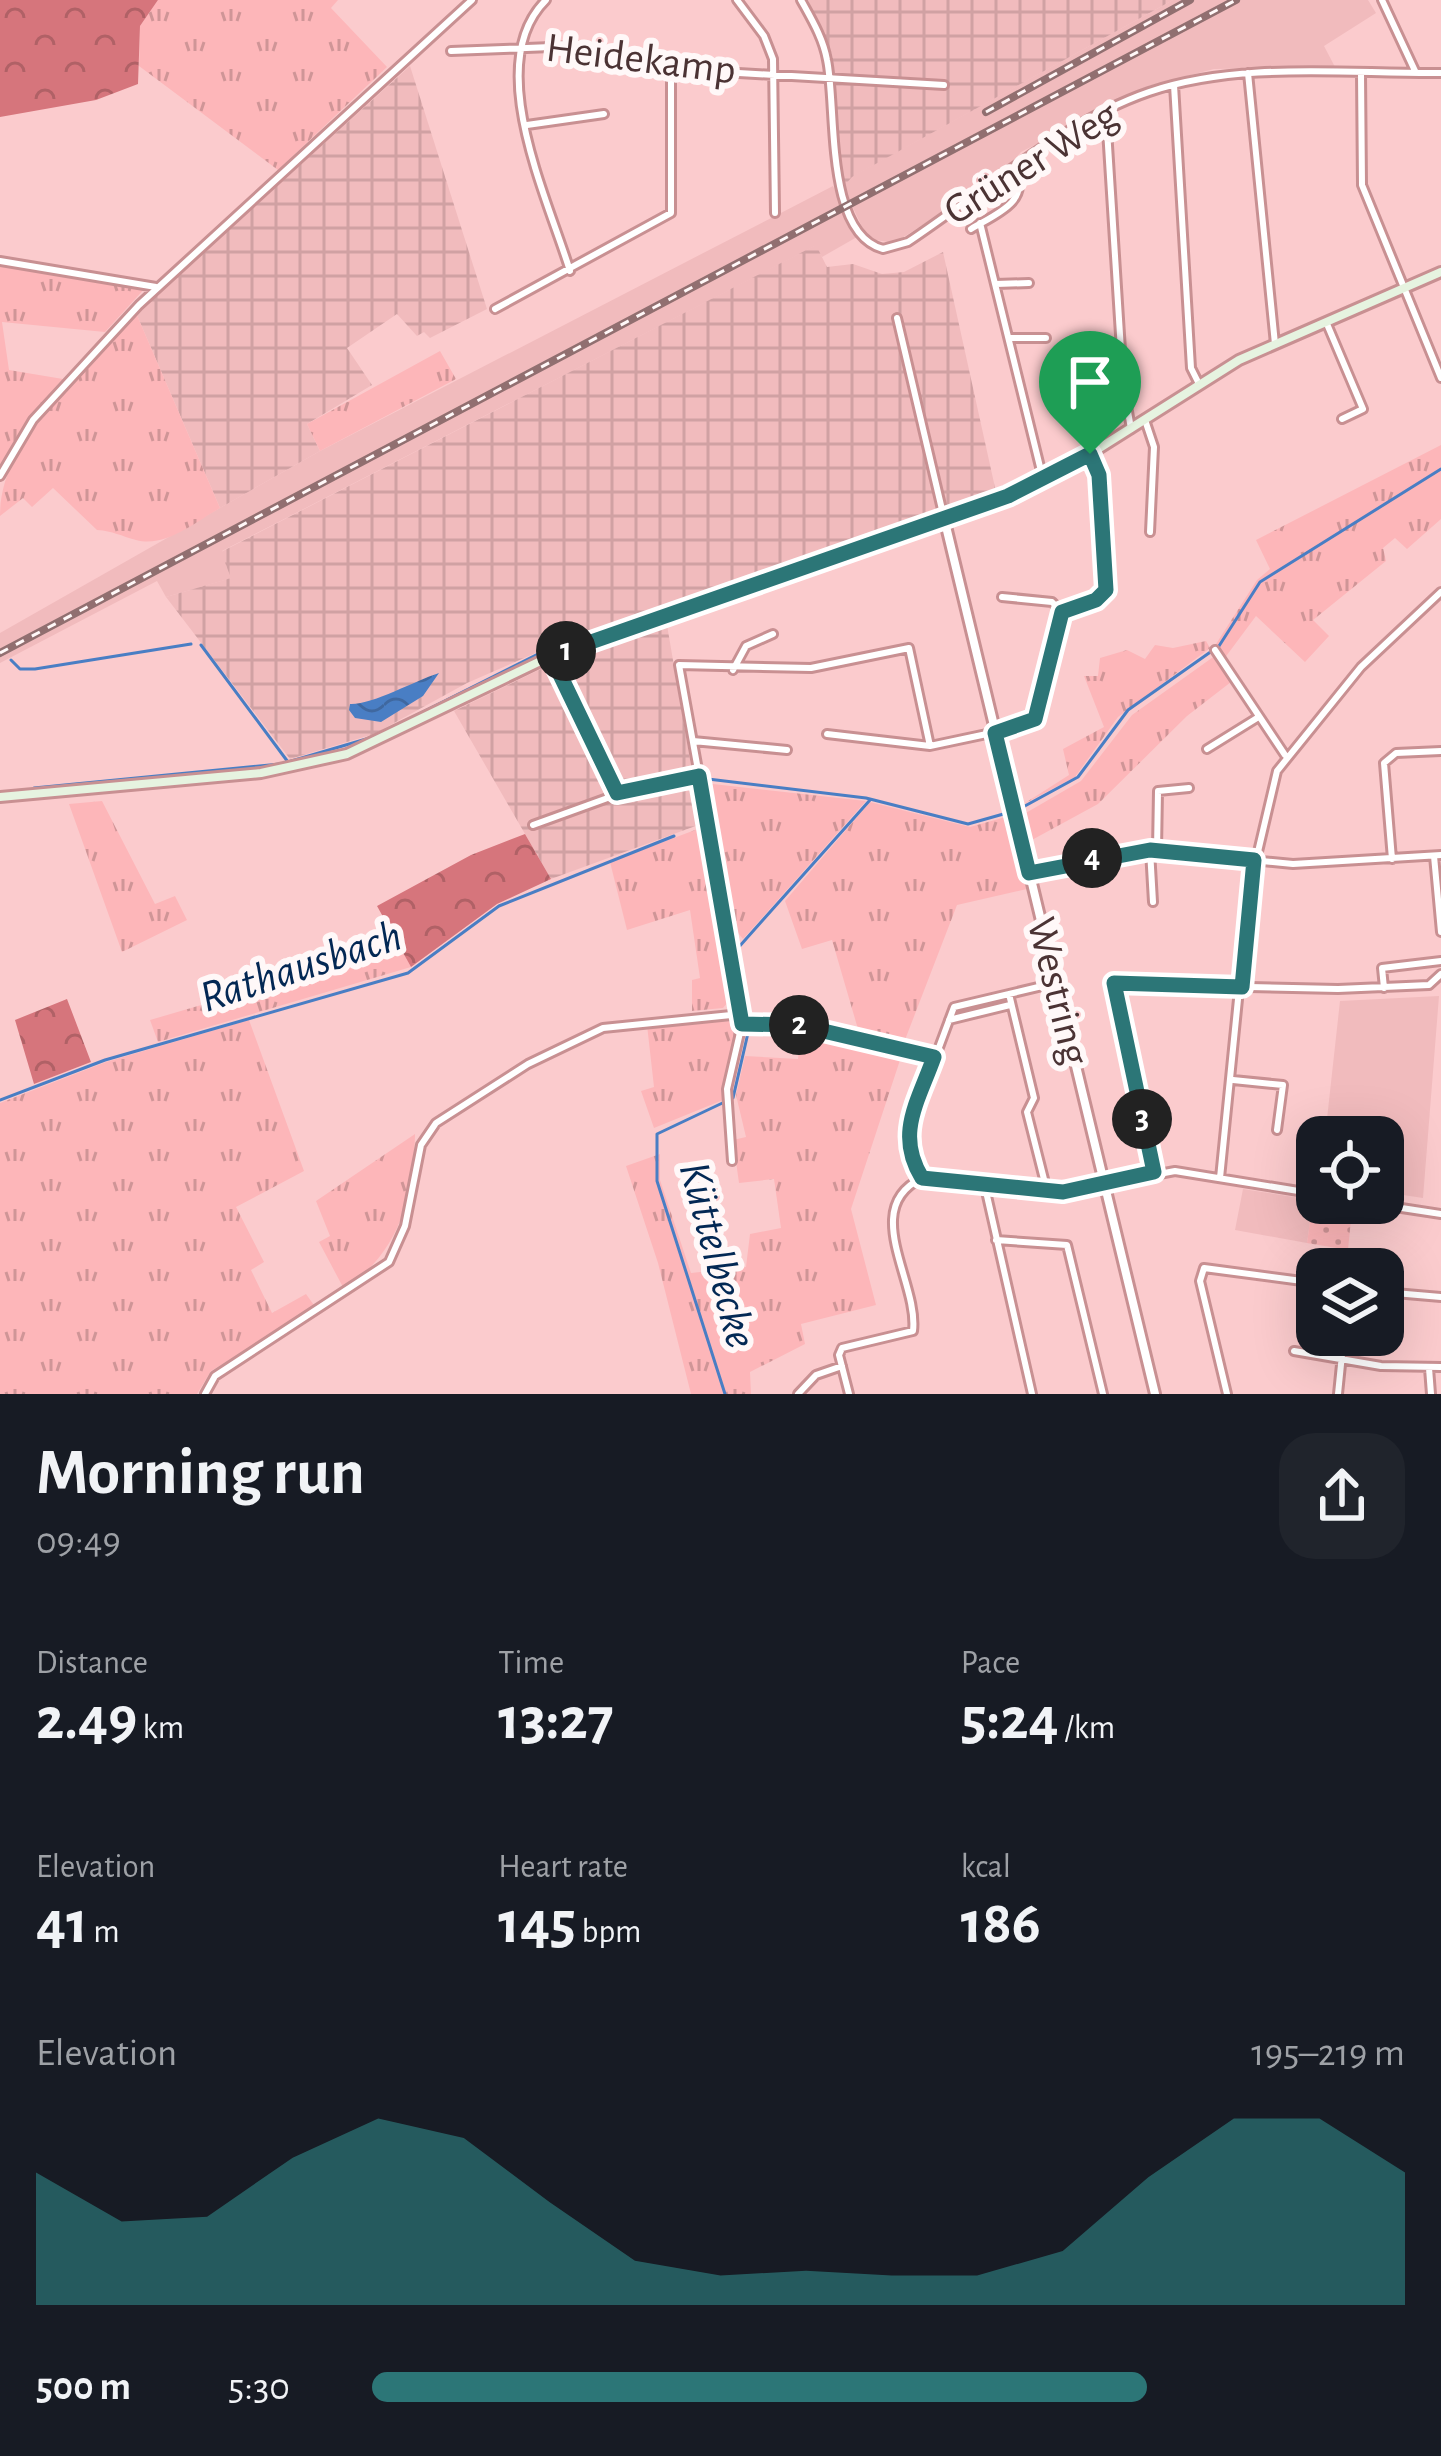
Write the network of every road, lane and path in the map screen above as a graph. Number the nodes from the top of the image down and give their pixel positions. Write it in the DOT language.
graph roads {
  1 [pos="472,0"];
  2 [pos="546,0"];
  3 [pos="736,0"];
  4 [pos="801,0"];
  5 [pos="1382,0"];
  6 [pos="519,45"];
  7 [pos="451,50"];
  8 [pos="671,69"];
  9 [pos="1416,73"];
  10 [pos="1441,73"];
  11 [pos="1248,74"];
  12 [pos="1361,74"];
  13 [pos="775,75"];
  14 [pos="831,80"];
  15 [pos="944,86"];
  16 [pos="1174,86"];
  17 [pos="604,114"];
  18 [pos="1106,114"];
  19 [pos="526,125"];
  20 [pos="1015,171"];
  21 [pos="775,213"];
  22 [pos="980,223"];
  23 [pos="971,229"];
  24 [pos="0,261"];
  25 [pos="570,271"];
  26 [pos="1441,272"];
  27 [pos="1029,283"];
  28 [pos="996,284"];
  29 [pos="156,287"];
  30 [pos="1407,290"];
  31 [pos="495,309"];
  32 [pos="897,318"];
  33 [pos="1327,324"];
  34 [pos="1009,338"];
  35 [pos="1046,338"];
  36 [pos="1276,345"];
  37 [pos="1441,377"];
  38 [pos="1198,384"];
  39 [pos="1342,419"];
  40 [pos="1145,420"];
  41 [pos="1131,429"];
  42 [pos="1090,454"];
  43 [pos="0,476"];
  44 [pos="1043,479"];
  45 [pos="944,518"];
  46 [pos="1150,532"];
  47 [pos="1441,592"];
  48 [pos="1002,597"];
  49 [pos="1062,612"];
  50 [pos="773,634"];
  51 [pos="1215,650"];
  52 [pos="551,656"];
  53 [pos="733,670"];
  54 [pos="1257,718"];
  55 [pos="995,733"];
  56 [pos="827,734"];
  57 [pos="693,741"];
  58 [pos="931,746"];
  59 [pos="1207,749"];
  60 [pos="788,750"];
  61 [pos="1441,751"];
  62 [pos="1285,755"];
  63 [pos="699,776"];
  64 [pos="1189,788"];
  65 [pos="617,793"];
  66 [pos="0,797"];
  67 [pos="532,825"];
  68 [pos="1154,850"];
  69 [pos="1437,856"];
  70 [pos="1392,859"];
  71 [pos="1254,860"];
  72 [pos="1029,873"];
  73 [pos="1153,902"];
  74 [pos="1441,932"];
  75 [pos="1441,961"];
  76 [pos="1441,974"];
  77 [pos="1055,983"];
  78 [pos="1242,987"];
  79 [pos="1384,988"];
  80 [pos="1009,994"];
  81 [pos="1011,1005"];
  82 [pos="741,1014"];
  83 [pos="949,1020"];
  84 [pos="742,1024"];
  85 [pos="934,1057"];
  86 [pos="1233,1080"];
  87 [pos="1277,1130"];
  88 [pos="733,1161"];
  89 [pos="1154,1172"];
  90 [pos="922,1178"];
  91 [pos="1220,1178"];
  92 [pos="1105,1186"];
  93 [pos="985,1187"];
  94 [pos="1047,1191"];
  95 [pos="1296,1191"];
  96 [pos="1404,1208"];
  97 [pos="1441,1214"];
  98 [pos="996,1240"];
  99 [pos="1296,1280"];
  100 [pos="1404,1294"];
  101 [pos="1441,1297"];
  102 [pos="1294,1351"];
  103 [pos="1341,1356"];
  104 [pos="1341,1360"];
  105 [pos="842,1366"];
  106 [pos="1441,1367"];
  107 [pos="1429,1368"];
  108 [pos="205,1394"];
  109 [pos="797,1394"];
  110 [pos="849,1394"];
  111 [pos="1032,1394"];
  112 [pos="1103,1394"];
  113 [pos="1155,1394"];
  114 [pos="1227,1394"];
  115 [pos="1338,1394"];
  116 [pos="1431,1394"];
  1 -- 29 [label="street"];
  2 -- 6 [label="street"];
  3 -- 13 [label="street"];
  4 -- 14 [label="street"];
  5 -- 9 [label="street"];
  6 -- 7 [label="street, Heidekamp"];
  6 -- 8 [label="street, Heidekamp"];
  6 -- 19 [label="street"];
  8 -- 13 [label="street, Heidekamp"];
  8 -- 25 [label="street"];
  9 -- 10 [label="street, Grüner Weg"];
  9 -- 12 [label="street, Grüner Weg"];
  11 -- 12 [label="street, Grüner Weg"];
  11 -- 16 [label="street, Grüner Weg"];
  11 -- 36 [label="street"];
  12 -- 30 [label="street"];
  13 -- 14 [label="street, Heidekamp"];
  13 -- 21 [label="street"];
  14 -- 15 [label="street, Heidekamp"];
  14 -- 20 [label="street, Grüner Weg"];
  16 -- 18 [label="street, Grüner Weg"];
  16 -- 38 [label="street"];
  17 -- 19 [label="street"];
  18 -- 20 [label="street, Grüner Weg"];
  18 -- 41 [label="street"];
  19 -- 25 [label="street"];
  20 -- 22 [label="street"];
  22 -- 23 [label="street"];
  22 -- 28 [label="street"];
  24 -- 29 [label="street"];
  25 -- 31 [label="street"];
  26 -- 30 [label="main road"];
  27 -- 28 [label="street"];
  28 -- 34 [label="street"];
  29 -- 43 [label="street"];
  30 -- 33 [label="main road"];
  30 -- 37 [label="street"];
  32 -- 45 [label="street"];
  33 -- 36 [label="main road"];
  33 -- 39 [label="street"];
  34 -- 35 [label="street"];
  34 -- 44 [label="street"];
  36 -- 38 [label="main road"];
  38 -- 40 [label="main road"];
  40 -- 41 [label="main road"];
  40 -- 46 [label="street"];
  41 -- 42 [label="main road"];
  42 -- 44 [label="main road"];
  42 -- 49 [label="street"];
  44 -- 45 [label="main road"];
  45 -- 52 [label="main road"];
  45 -- 55 [label="street, Westring"];
  47 -- 62 [label="street"];
  48 -- 49 [label="street"];
  49 -- 55 [label="street"];
  50 -- 53 [label="street"];
  51 -- 54 [label="street"];
  52 -- 65 [label="street"];
  52 -- 66 [label="main road"];
  53 -- 57 [label="street"];
  53 -- 58 [label="street"];
  54 -- 59 [label="street"];
  54 -- 62 [label="street"];
  55 -- 58 [label="street"];
  55 -- 72 [label="street, Westring"];
  56 -- 58 [label="street"];
  57 -- 60 [label="street"];
  57 -- 63 [label="street"];
  61 -- 70 [label="street"];
  62 -- 71 [label="street"];
  63 -- 65 [label="street"];
  63 -- 82 [label="street"];
  64 -- 68 [label="street"];
  65 -- 67 [label="street"];
  68 -- 71 [label="street"];
  68 -- 72 [label="street"];
  68 -- 73 [label="street"];
  69 -- 70 [label="street"];
  69 -- 74 [label="street"];
  70 -- 71 [label="street"];
  71 -- 78 [label="street"];
  72 -- 77 [label="street, Westring"];
  75 -- 79 [label="street"];
  76 -- 79 [label="street"];
  77 -- 80 [label="street"];
  77 -- 92 [label="street, Westring"];
  78 -- 79 [label="street"];
  78 -- 86 [label="street"];
  78 -- 89 [label="street"];
  80 -- 81 [label="street"];
  80 -- 83 [label="street"];
  81 -- 83 [label="street"];
  81 -- 94 [label="street"];
  82 -- 84 [label="street"];
  82 -- 108 [label="street"];
  83 -- 85 [label="street"];
  84 -- 85 [label="street"];
  84 -- 88 [label="street"];
  85 -- 90 [label="street"];
  86 -- 87 [label="street"];
  86 -- 91 [label="street"];
  89 -- 91 [label="street"];
  89 -- 92 [label="street"];
  90 -- 93 [label="street"];
  90 -- 105 [label="street"];
  91 -- 95 [label="street"];
  92 -- 94 [label="street"];
  92 -- 113 [label="street, Westring"];
  93 -- 94 [label="street"];
  93 -- 98 [label="street"];
  96 -- 97 [label="street"];
  98 -- 111 [label="street"];
  98 -- 112 [label="street"];
  99 -- 114 [label="street"];
  100 -- 101 [label="street"];
  102 -- 104 [label="street"];
  103 -- 104 [label="street"];
  104 -- 107 [label="street"];
  104 -- 115 [label="street"];
  105 -- 109 [label="street"];
  105 -- 110 [label="street"];
  106 -- 107 [label="street"];
  107 -- 116 [label="street"];
}
